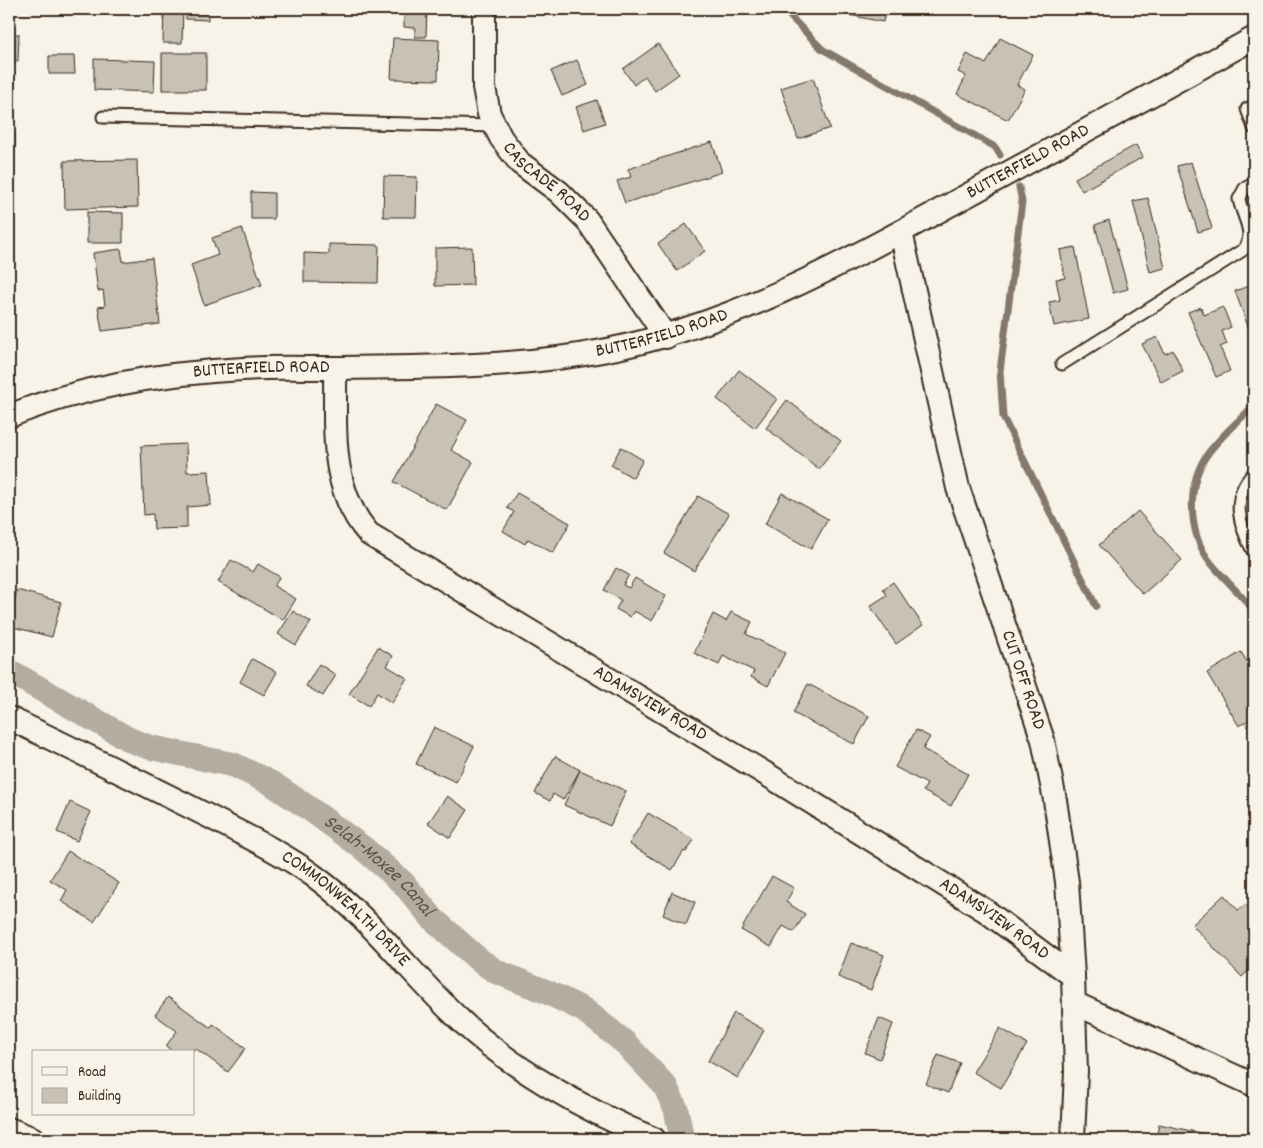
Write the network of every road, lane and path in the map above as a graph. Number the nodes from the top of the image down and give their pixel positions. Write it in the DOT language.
graph roads {
  1 [pos="484,9"];
  2 [pos="1254,38"];
  3 [pos="1254,106"];
  4 [pos="103,117"];
  5 [pos="496,126"];
  6 [pos="1254,128"];
  7 [pos="1254,184"];
  8 [pos="900,232"];
  9 [pos="666,337"];
  10 [pos="1062,364"];
  11 [pos="335,368"];
  12 [pos="9,416"];
  13 [pos="1254,473"];
  14 [pos="1254,553"];
  15 [pos="9,718"];
  16 [pos="1073,976"];
  17 [pos="1074,1003"];
  18 [pos="1254,1085"];
  19 [pos="9,1129"];
  20 [pos="34,1139"];
  21 [pos="654,1139"];
  22 [pos="1073,1139"];
  1 -- 5 [label="street, CASCADE ROAD"];
  2 -- 8 [label="street, BUTTERFIELD ROAD"];
  3 -- 6 [label="lane"];
  4 -- 5 [label="lane"];
  5 -- 9 [label="street, CASCADE ROAD"];
  7 -- 10 [label="lane"];
  8 -- 9 [label="street, BUTTERFIELD ROAD"];
  8 -- 16 [label="street, CUT OFF ROAD"];
  9 -- 11 [label="street, BUTTERFIELD ROAD"];
  11 -- 12 [label="street, BUTTERFIELD ROAD"];
  11 -- 16 [label="street, ADAMSVIEW ROAD"];
  13 -- 14 [label="lane"];
  15 -- 21 [label="street, COMMONWEALTH DRIVE"];
  16 -- 17 [label="street, CUT OFF ROAD"];
  17 -- 18 [label="street"];
  17 -- 22 [label="street, CUT OFF ROAD"];
  19 -- 20 [label="street"];
}
